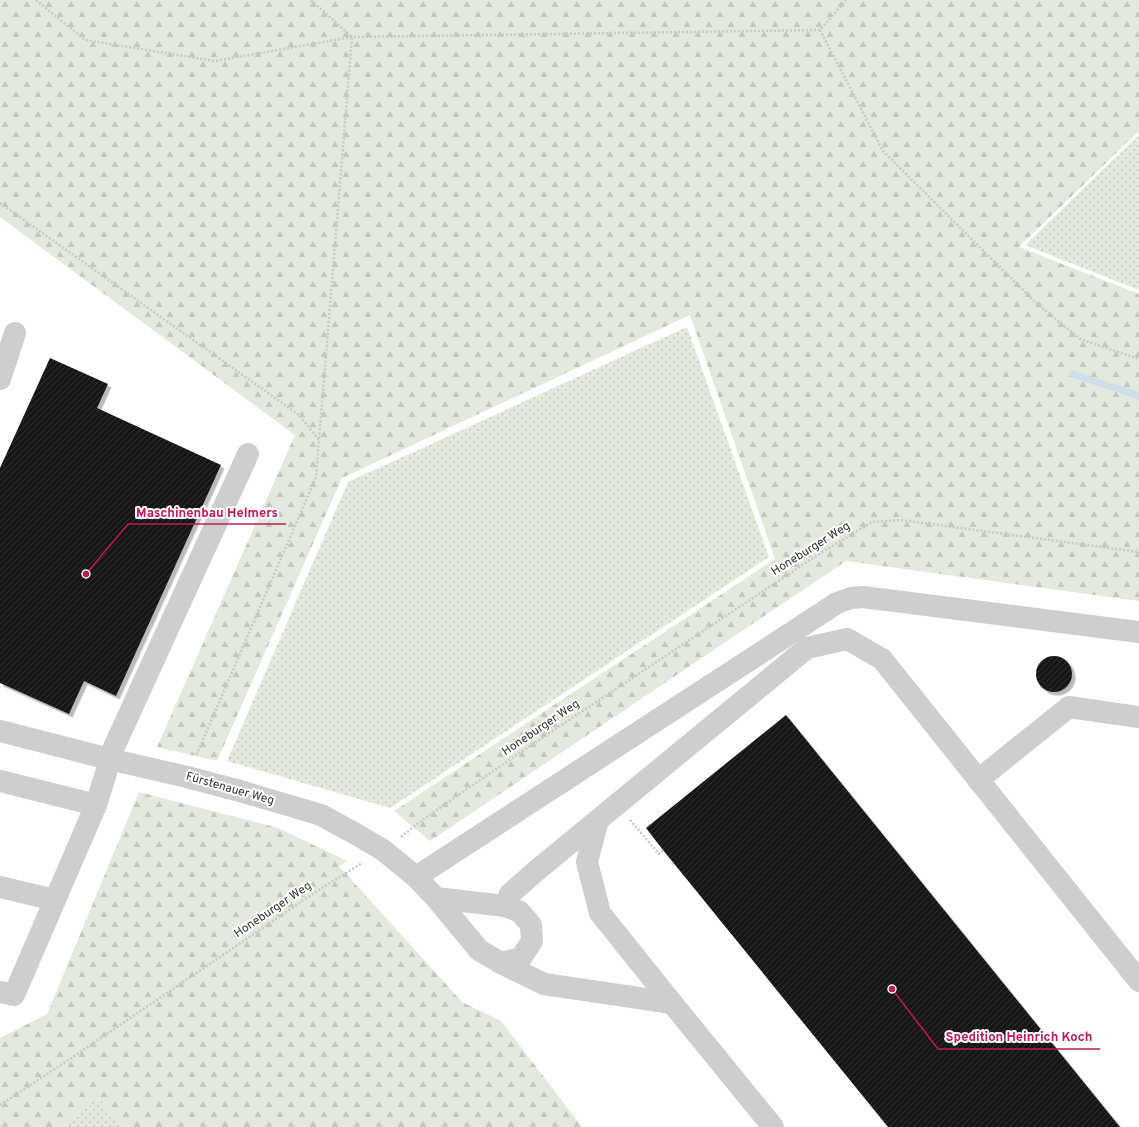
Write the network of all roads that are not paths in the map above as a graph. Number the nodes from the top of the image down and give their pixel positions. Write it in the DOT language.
graph roads {
  1 [pos="15,333"];
  2 [pos="0,379"];
  3 [pos="248,454"];
  4 [pos="1139,632"];
  5 [pos="1139,717"];
  6 [pos="0,731"];
  7 [pos="109,759"];
  8 [pos="978,780"];
  9 [pos="0,781"];
  10 [pos="96,805"];
  11 [pos="598,820"];
  12 [pos="416,878"];
  13 [pos="0,887"];
  14 [pos="436,898"];
  15 [pos="55,900"];
  16 [pos="505,906"];
  17 [pos="501,963"];
  18 [pos="1139,981"];
  19 [pos="0,992"];
  20 [pos="672,1003"];
  21 [pos="773,1127"];
  1 -- 2 [label="street"];
  3 -- 7 [label="street"];
  4 -- 12 [label="street"];
  5 -- 8 [label="street"];
  6 -- 7 [label="street, Fürstenauer Weg"];
  7 -- 10 [label="street"];
  7 -- 12 [label="street, Fürstenauer Weg"];
  8 -- 11 [label="street"];
  8 -- 18 [label="street"];
  9 -- 10 [label="street"];
  10 -- 15 [label="street"];
  11 -- 16 [label="street"];
  11 -- 20 [label="street"];
  12 -- 14 [label="street, Fürstenauer Weg"];
  13 -- 15 [label="street"];
  14 -- 16 [label="street"];
  14 -- 17 [label="street, Fürstenauer Weg"];
  15 -- 19 [label="street"];
  16 -- 17 [label="street"];
  17 -- 20 [label="street, Fürstenauer Weg"];
  20 -- 21 [label="street"];
}
